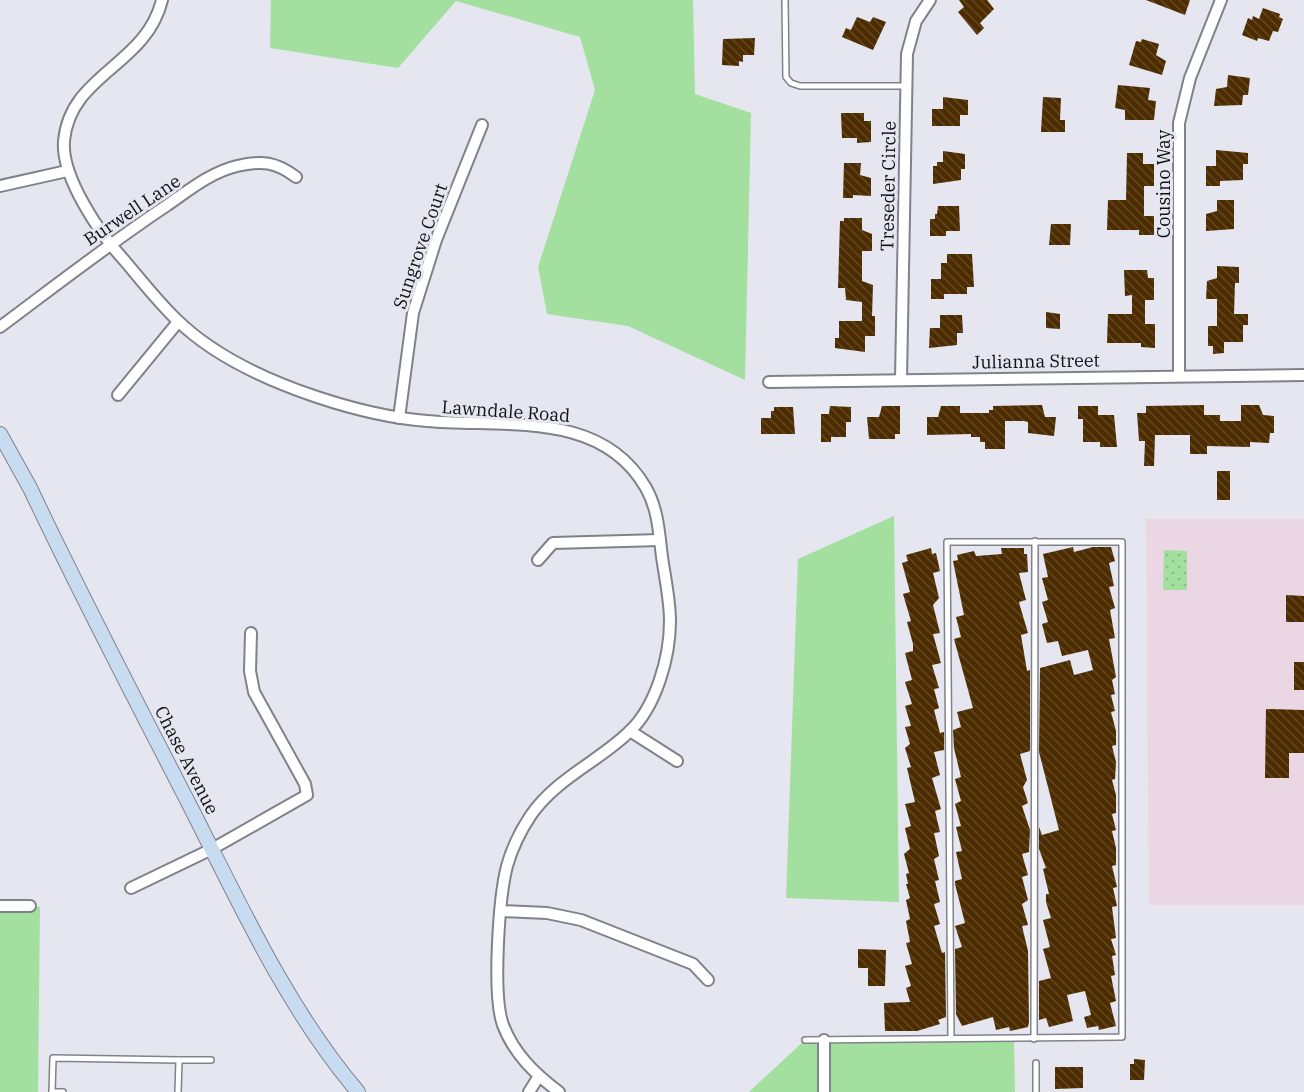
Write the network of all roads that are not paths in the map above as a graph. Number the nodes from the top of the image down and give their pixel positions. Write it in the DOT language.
graph roads {
  1 [pos="162,0"];
  2 [pos="785,0"];
  3 [pos="930,0"];
  4 [pos="1221,0"];
  5 [pos="907,86"];
  6 [pos="482,125"];
  7 [pos="67,171"];
  8 [pos="296,177"];
  9 [pos="0,186"];
  10 [pos="109,244"];
  11 [pos="178,322"];
  12 [pos="0,327"];
  13 [pos="1304,375"];
  14 [pos="1179,376"];
  15 [pos="901,379"];
  16 [pos="769,382"];
  17 [pos="118,395"];
  18 [pos="399,418"];
  19 [pos="0,434"];
  20 [pos="660,540"];
  21 [pos="1035,541"];
  22 [pos="538,560"];
  23 [pos="251,633"];
  24 [pos="630,731"];
  25 [pos="676,761"];
  26 [pos="212,849"];
  27 [pos="131,888"];
  28 [pos="0,906"];
  29 [pos="30,906"];
  30 [pos="501,911"];
  31 [pos="708,980"];
  32 [pos="951,1038"];
  33 [pos="1034,1039"];
  34 [pos="805,1040"];
  35 [pos="824,1040"];
  36 [pos="179,1060"];
  37 [pos="211,1060"];
  38 [pos="1036,1063"];
  39 [pos="539,1076"];
  40 [pos="52,1092"];
  41 [pos="63,1092"];
  42 [pos="178,1092"];
  43 [pos="358,1092"];
  44 [pos="529,1092"];
  45 [pos="559,1092"];
  46 [pos="824,1092"];
  47 [pos="1036,1092"];
  1 -- 7 [label="street, Lawndale Road"];
  2 -- 5 [label="lane"];
  3 -- 5 [label="street, Treseder Circle"];
  4 -- 14 [label="street, Cousino Way"];
  5 -- 15 [label="street, Treseder Circle"];
  6 -- 18 [label="street, Sungrove Court"];
  7 -- 9 [label="street"];
  7 -- 10 [label="street, Lawndale Road"];
  8 -- 10 [label="street, Burwell Lane"];
  10 -- 11 [label="street, Lawndale Road"];
  10 -- 12 [label="street, Burwell Lane"];
  11 -- 17 [label="street"];
  11 -- 18 [label="street, Lawndale Road"];
  13 -- 14 [label="street, Julianna Street"];
  14 -- 15 [label="street, Julianna Street"];
  15 -- 16 [label="street, Julianna Street"];
  18 -- 20 [label="street, Lawndale Road"];
  19 -- 26 [label="main road, Chase Avenue"];
  20 -- 22 [label="street"];
  20 -- 24 [label="street, Lawndale Road"];
  21 -- 32 [label="lane"];
  21 -- 33 [label="lane"];
  21 -- 33 [label="lane"];
  23 -- 26 [label="street"];
  24 -- 25 [label="street"];
  24 -- 30 [label="street, Lawndale Road"];
  26 -- 27 [label="street"];
  26 -- 43 [label="main road, Chase Avenue"];
  28 -- 29 [label="street"];
  30 -- 31 [label="street"];
  30 -- 39 [label="street, Lawndale Road"];
  32 -- 33 [label="lane"];
  32 -- 35 [label="lane"];
  34 -- 35 [label="lane"];
  35 -- 46 [label="street"];
  36 -- 37 [label="lane"];
  36 -- 40 [label="lane"];
  36 -- 42 [label="lane"];
  38 -- 47 [label="lane"];
  39 -- 44 [label="street"];
  39 -- 45 [label="street, Lawndale Road"];
  40 -- 41 [label="lane"];
}
